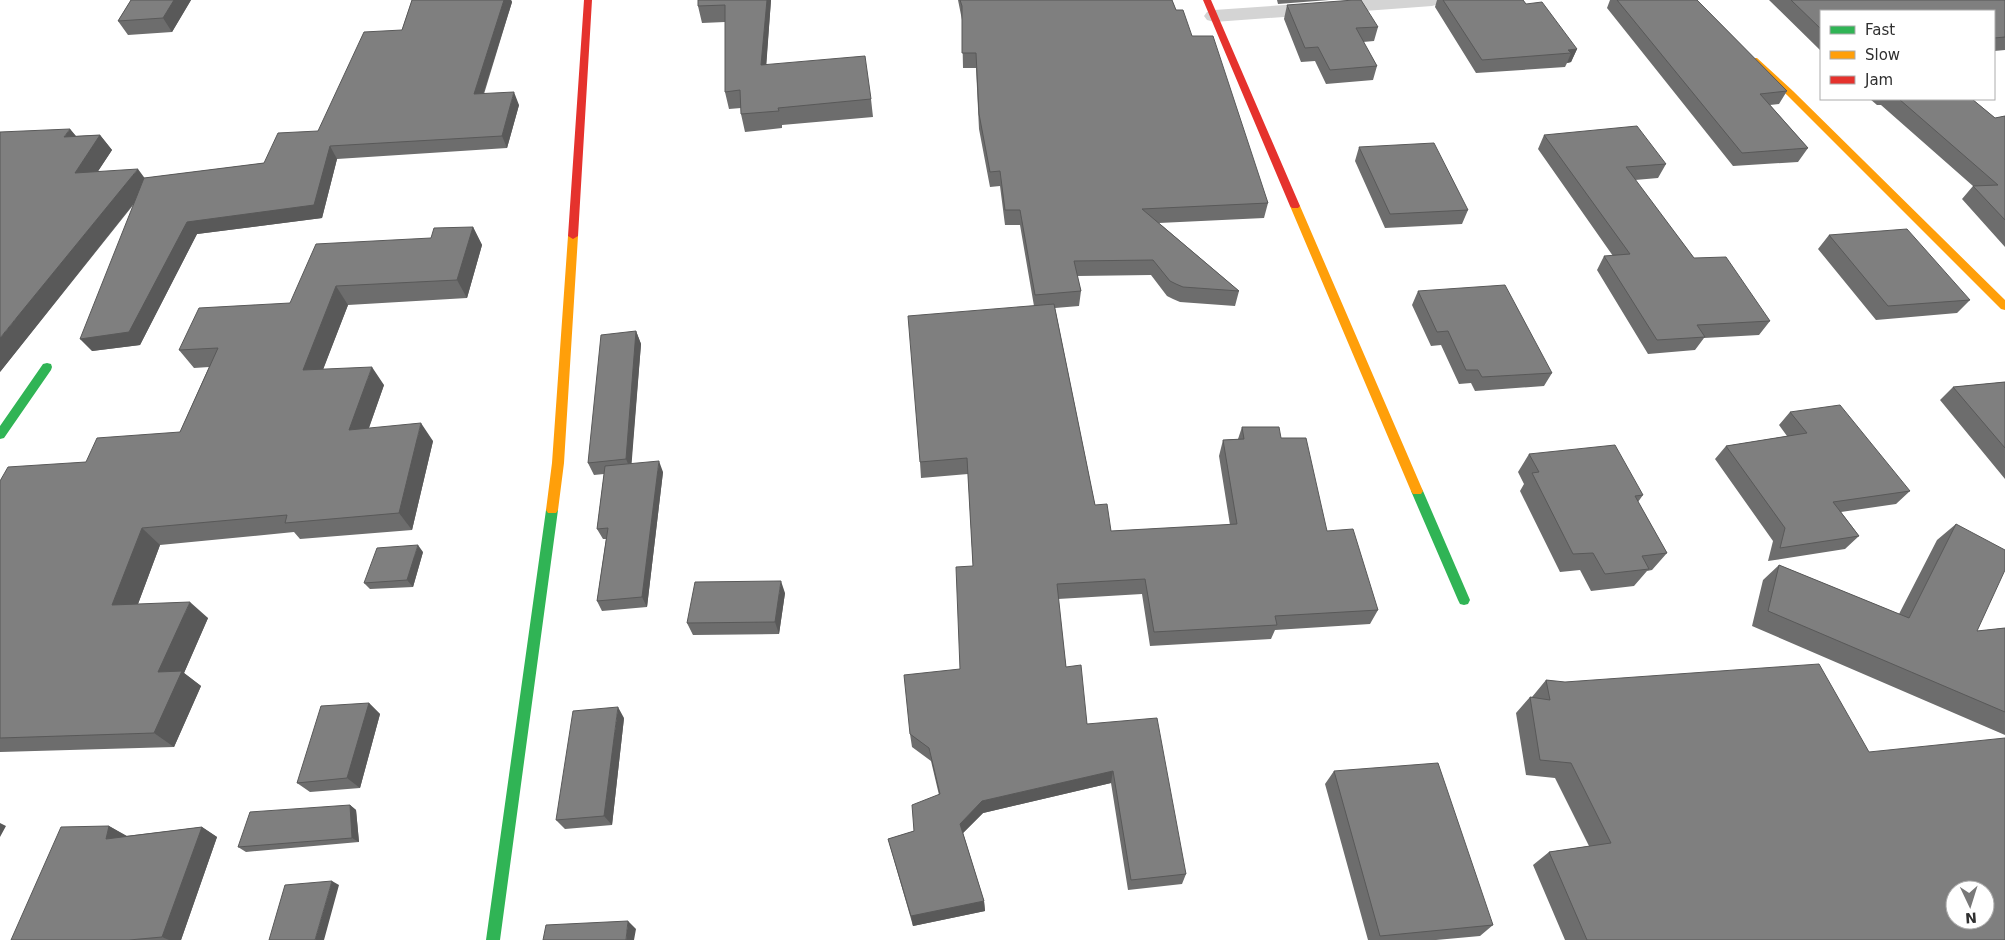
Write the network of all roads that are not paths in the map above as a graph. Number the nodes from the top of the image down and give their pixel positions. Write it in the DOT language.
graph roads {
  1 [pos="588,0"];
  2 [pos="1432,0"];
  3 [pos="1211,8"];
  4 [pos="1747,53"];
  5 [pos="2005,306"];
  6 [pos="47,367"];
  7 [pos="0,435"];
  8 [pos="1464,600"];
  9 [pos="493,940"];
  1 -- 9 [label="street"];
  2 -- 3 [label="street"];
  3 -- 8 [label="street"];
  4 -- 5 [label="street"];
  6 -- 7 [label="street"];
}
